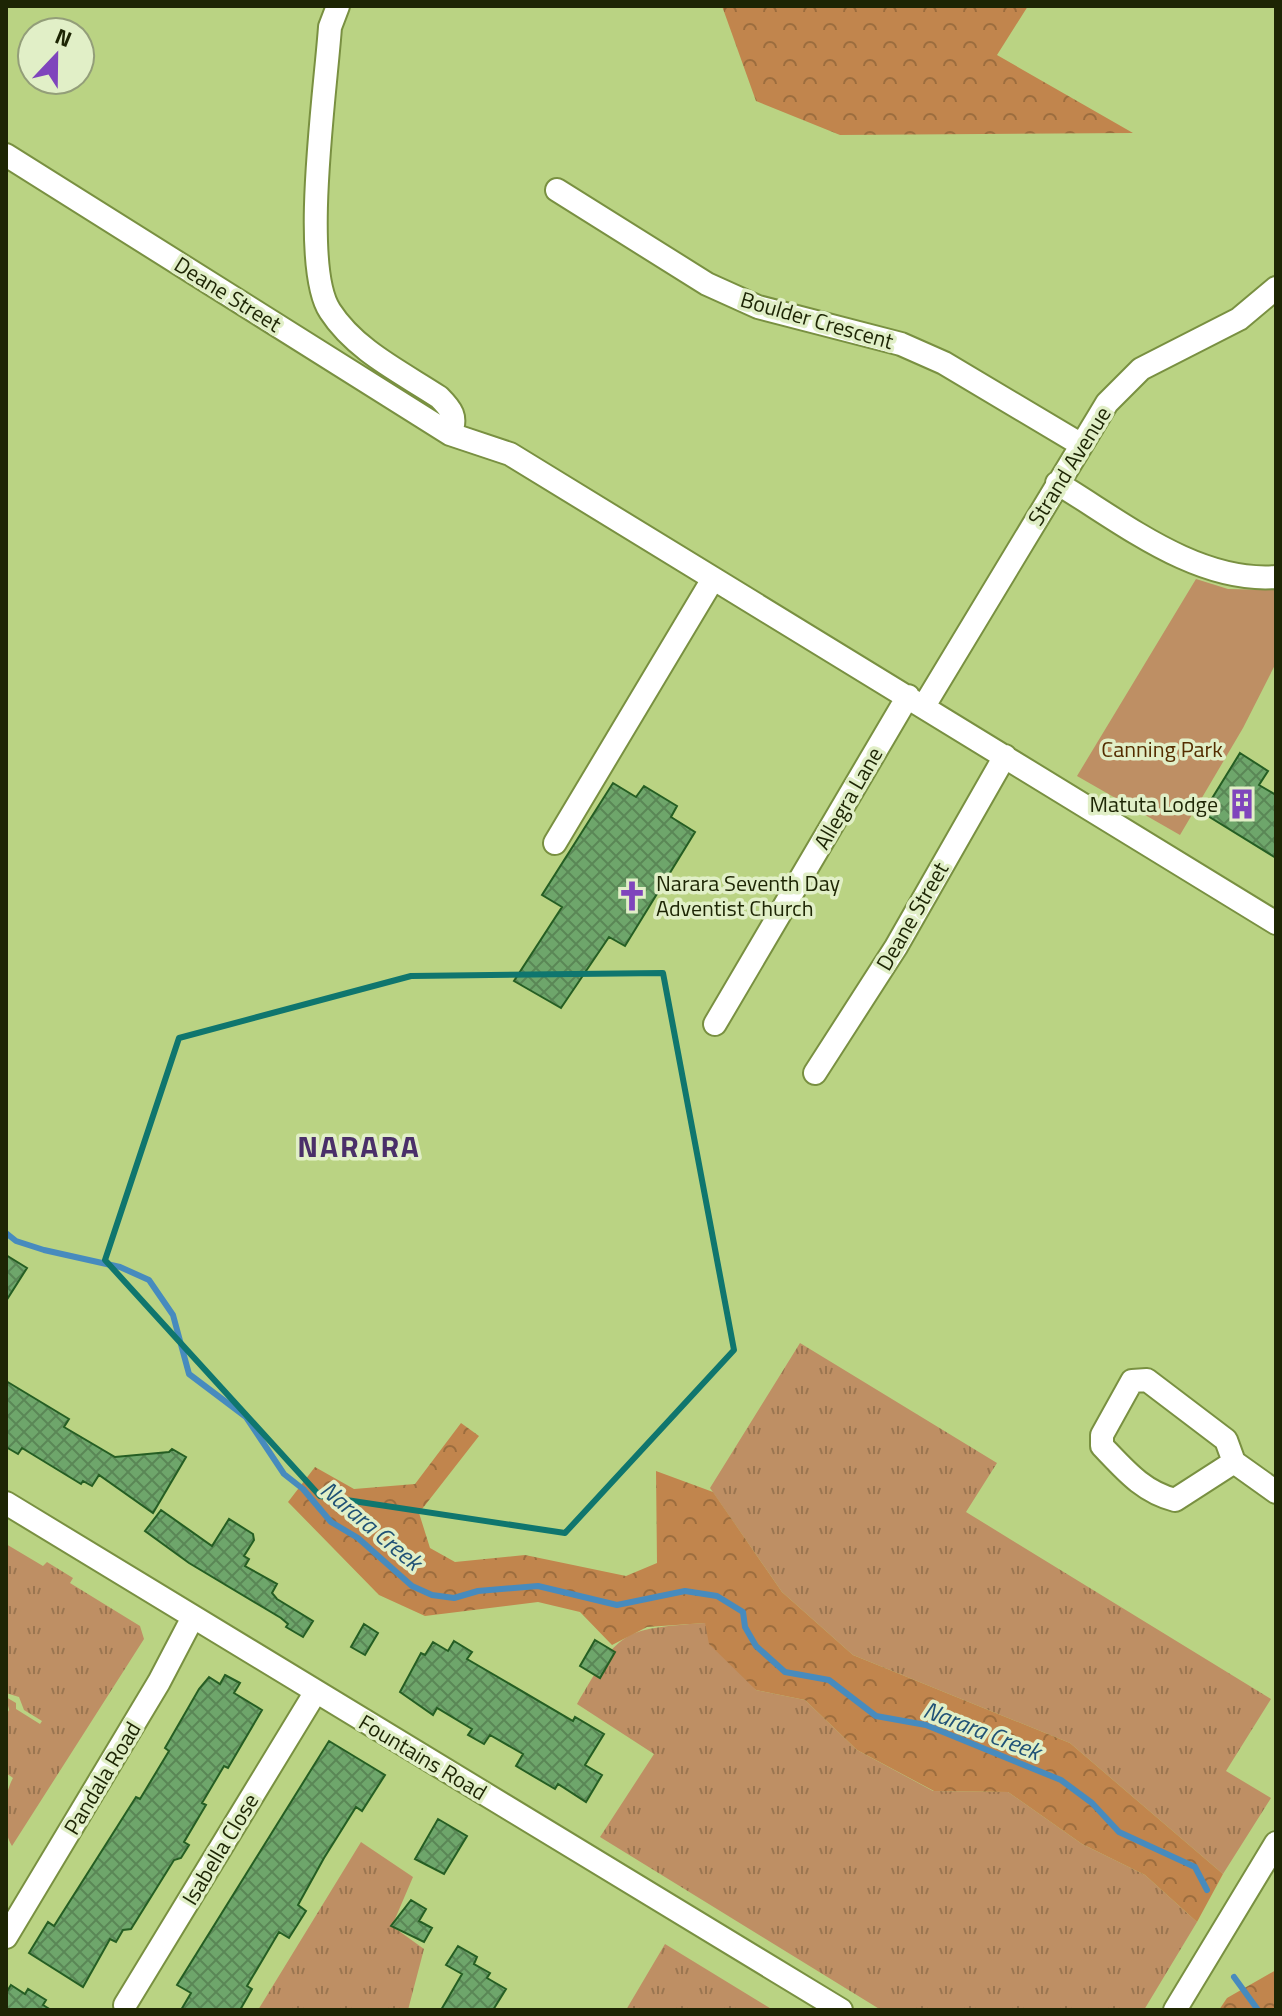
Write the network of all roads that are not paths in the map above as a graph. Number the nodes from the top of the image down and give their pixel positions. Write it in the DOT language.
graph roads {
  1 [pos="338,6"];
  2 [pos="6,155"];
  3 [pos="557,190"];
  4 [pos="1276,288"];
  5 [pos="450,434"];
  6 [pos="1080,444"];
  7 [pos="1057,483"];
  8 [pos="1276,577"];
  9 [pos="713,579"];
  10 [pos="916,701"];
  11 [pos="1005,756"];
  12 [pos="555,843"];
  13 [pos="1276,923"];
  14 [pos="715,1024"];
  15 [pos="815,1073"];
  16 [pos="1234,1462"];
  17 [pos="1276,1492"];
  18 [pos="6,1503"];
  19 [pos="193,1617"];
  20 [pos="315,1693"];
  21 [pos="1276,1843"];
  22 [pos="6,1937"];
  23 [pos="125,2005"];
  24 [pos="841,2010"];
  25 [pos="1175,2010"];
  1 -- 5 [label="street"];
  2 -- 5 [label="street, Deane Street"];
  3 -- 6 [label="street, Boulder Crescent"];
  4 -- 6 [label="street, Strand Avenue"];
  5 -- 9 [label="street, Deane Street"];
  6 -- 7 [label="street, Strand Avenue"];
  7 -- 8 [label="street"];
  7 -- 10 [label="street, Strand Avenue"];
  9 -- 10 [label="street, Deane Street"];
  9 -- 12 [label="street"];
  10 -- 11 [label="street, Deane Street"];
  10 -- 14 [label="street, Allegra Lane"];
  11 -- 13 [label="street, Deane Street"];
  11 -- 15 [label="street, Deane Street"];
  16 -- 16 [label="street"];
  16 -- 17 [label="street"];
  18 -- 19 [label="street, Fountains Road"];
  19 -- 20 [label="street, Fountains Road"];
  19 -- 22 [label="street, Pandala Road"];
  20 -- 23 [label="street, Isabella Close"];
  20 -- 24 [label="street, Fountains Road"];
  21 -- 25 [label="street"];
}
